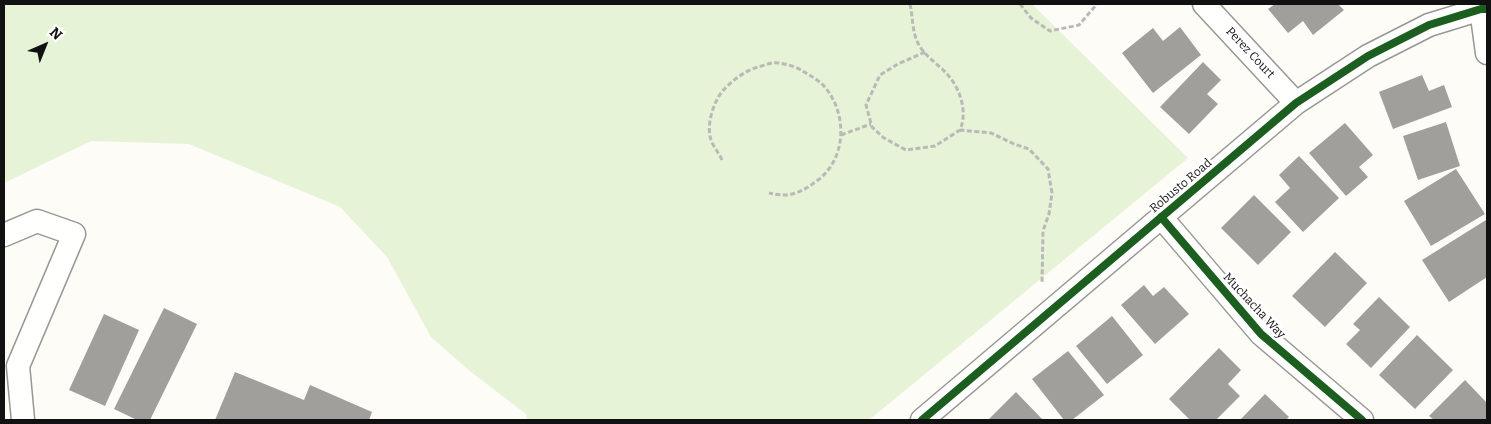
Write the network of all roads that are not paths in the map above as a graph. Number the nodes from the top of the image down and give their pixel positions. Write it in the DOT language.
graph roads {
  1 [pos="1204,4"];
  2 [pos="1484,9"];
  3 [pos="1487,53"];
  4 [pos="1296,102"];
  5 [pos="1161,217"];
  6 [pos="4,235"];
  7 [pos="23,420"];
  8 [pos="922,420"];
  9 [pos="1362,420"];
  1 -- 4 [label="street, Perez Court"];
  2 -- 3 [label="street"];
  2 -- 4 [label="street, Robusto Road"];
  4 -- 5 [label="street, Robusto Road"];
  5 -- 8 [label="street, Robusto Road"];
  5 -- 9 [label="street, Muchacha Way"];
  6 -- 7 [label="street"];
}
